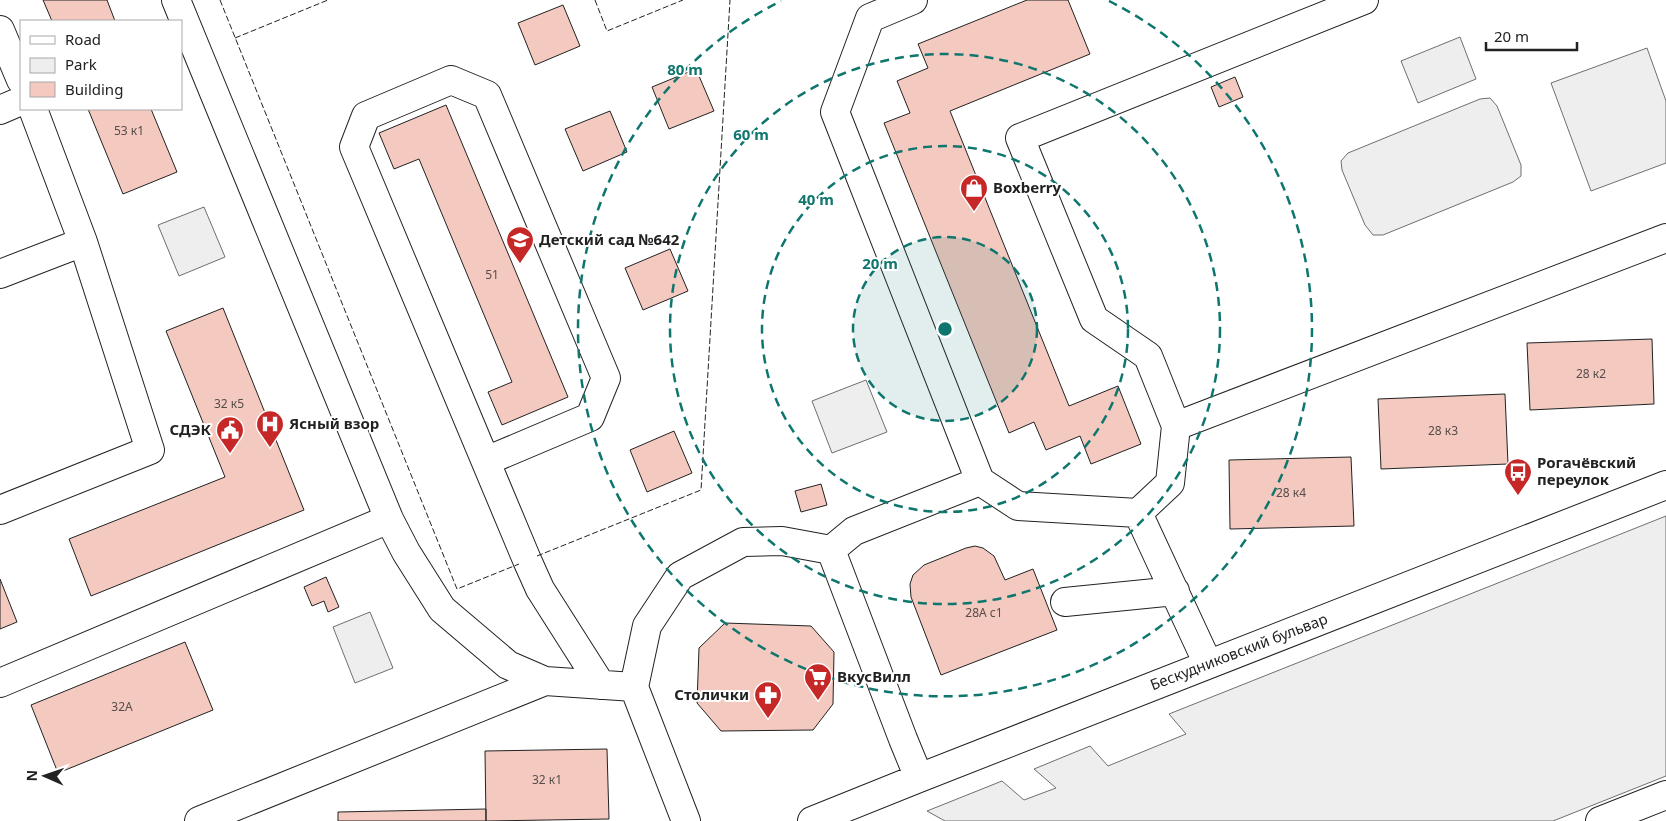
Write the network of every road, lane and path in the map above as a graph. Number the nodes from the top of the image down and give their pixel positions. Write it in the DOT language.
graph roads {
  1 [pos="176,0"];
  2 [pos="913,0"];
  3 [pos="1364,0"];
  4 [pos="0,30"];
  5 [pos="20,78"];
  6 [pos="20,102"];
  7 [pos="0,110"];
  8 [pos="33,110"];
  9 [pos="1666,238"];
  10 [pos="83,242"];
  11 [pos="0,274"];
  12 [pos="1176,426"];
  13 [pos="486,461"];
  14 [pos="980,481"];
  15 [pos="1666,485"];
  16 [pos="0,510"];
  17 [pos="1138,514"];
  18 [pos="389,519"];
  19 [pos="831,550"];
  20 [pos="1174,591"];
  21 [pos="1065,602"];
  22 [pos="1208,664"];
  23 [pos="545,681"];
  24 [pos="0,683"];
  25 [pos="601,685"];
  26 [pos="634,687"];
  27 [pos="919,778"];
  28 [pos="1666,795"];
  29 [pos="199,821"];
  30 [pos="686,821"];
  31 [pos="812,821"];
  32 [pos="1600,821"];
  1 -- 18 [label="street"];
  2 -- 14 [label="street"];
  3 -- 12 [label="street"];
  4 -- 5 [label="street"];
  6 -- 7 [label="street"];
  8 -- 10 [label="street"];
  9 -- 12 [label="street"];
  10 -- 11 [label="street"];
  10 -- 16 [label="street"];
  12 -- 17 [label="street"];
  13 -- 13 [label="street"];
  13 -- 25 [label="street"];
  14 -- 17 [label="street"];
  14 -- 19 [label="street"];
  15 -- 22 [label="street, Бескудниковский бульвар"];
  17 -- 20 [label="street"];
  18 -- 23 [label="street"];
  18 -- 24 [label="street"];
  19 -- 26 [label="street"];
  19 -- 27 [label="street"];
  20 -- 21 [label="street"];
  20 -- 22 [label="street"];
  22 -- 27 [label="street, Бескудниковский бульвар"];
  23 -- 25 [label="street"];
  23 -- 29 [label="street"];
  25 -- 26 [label="street"];
  26 -- 30 [label="street"];
  27 -- 31 [label="street, Бескудниковский бульвар"];
  28 -- 32 [label="street"];
}
